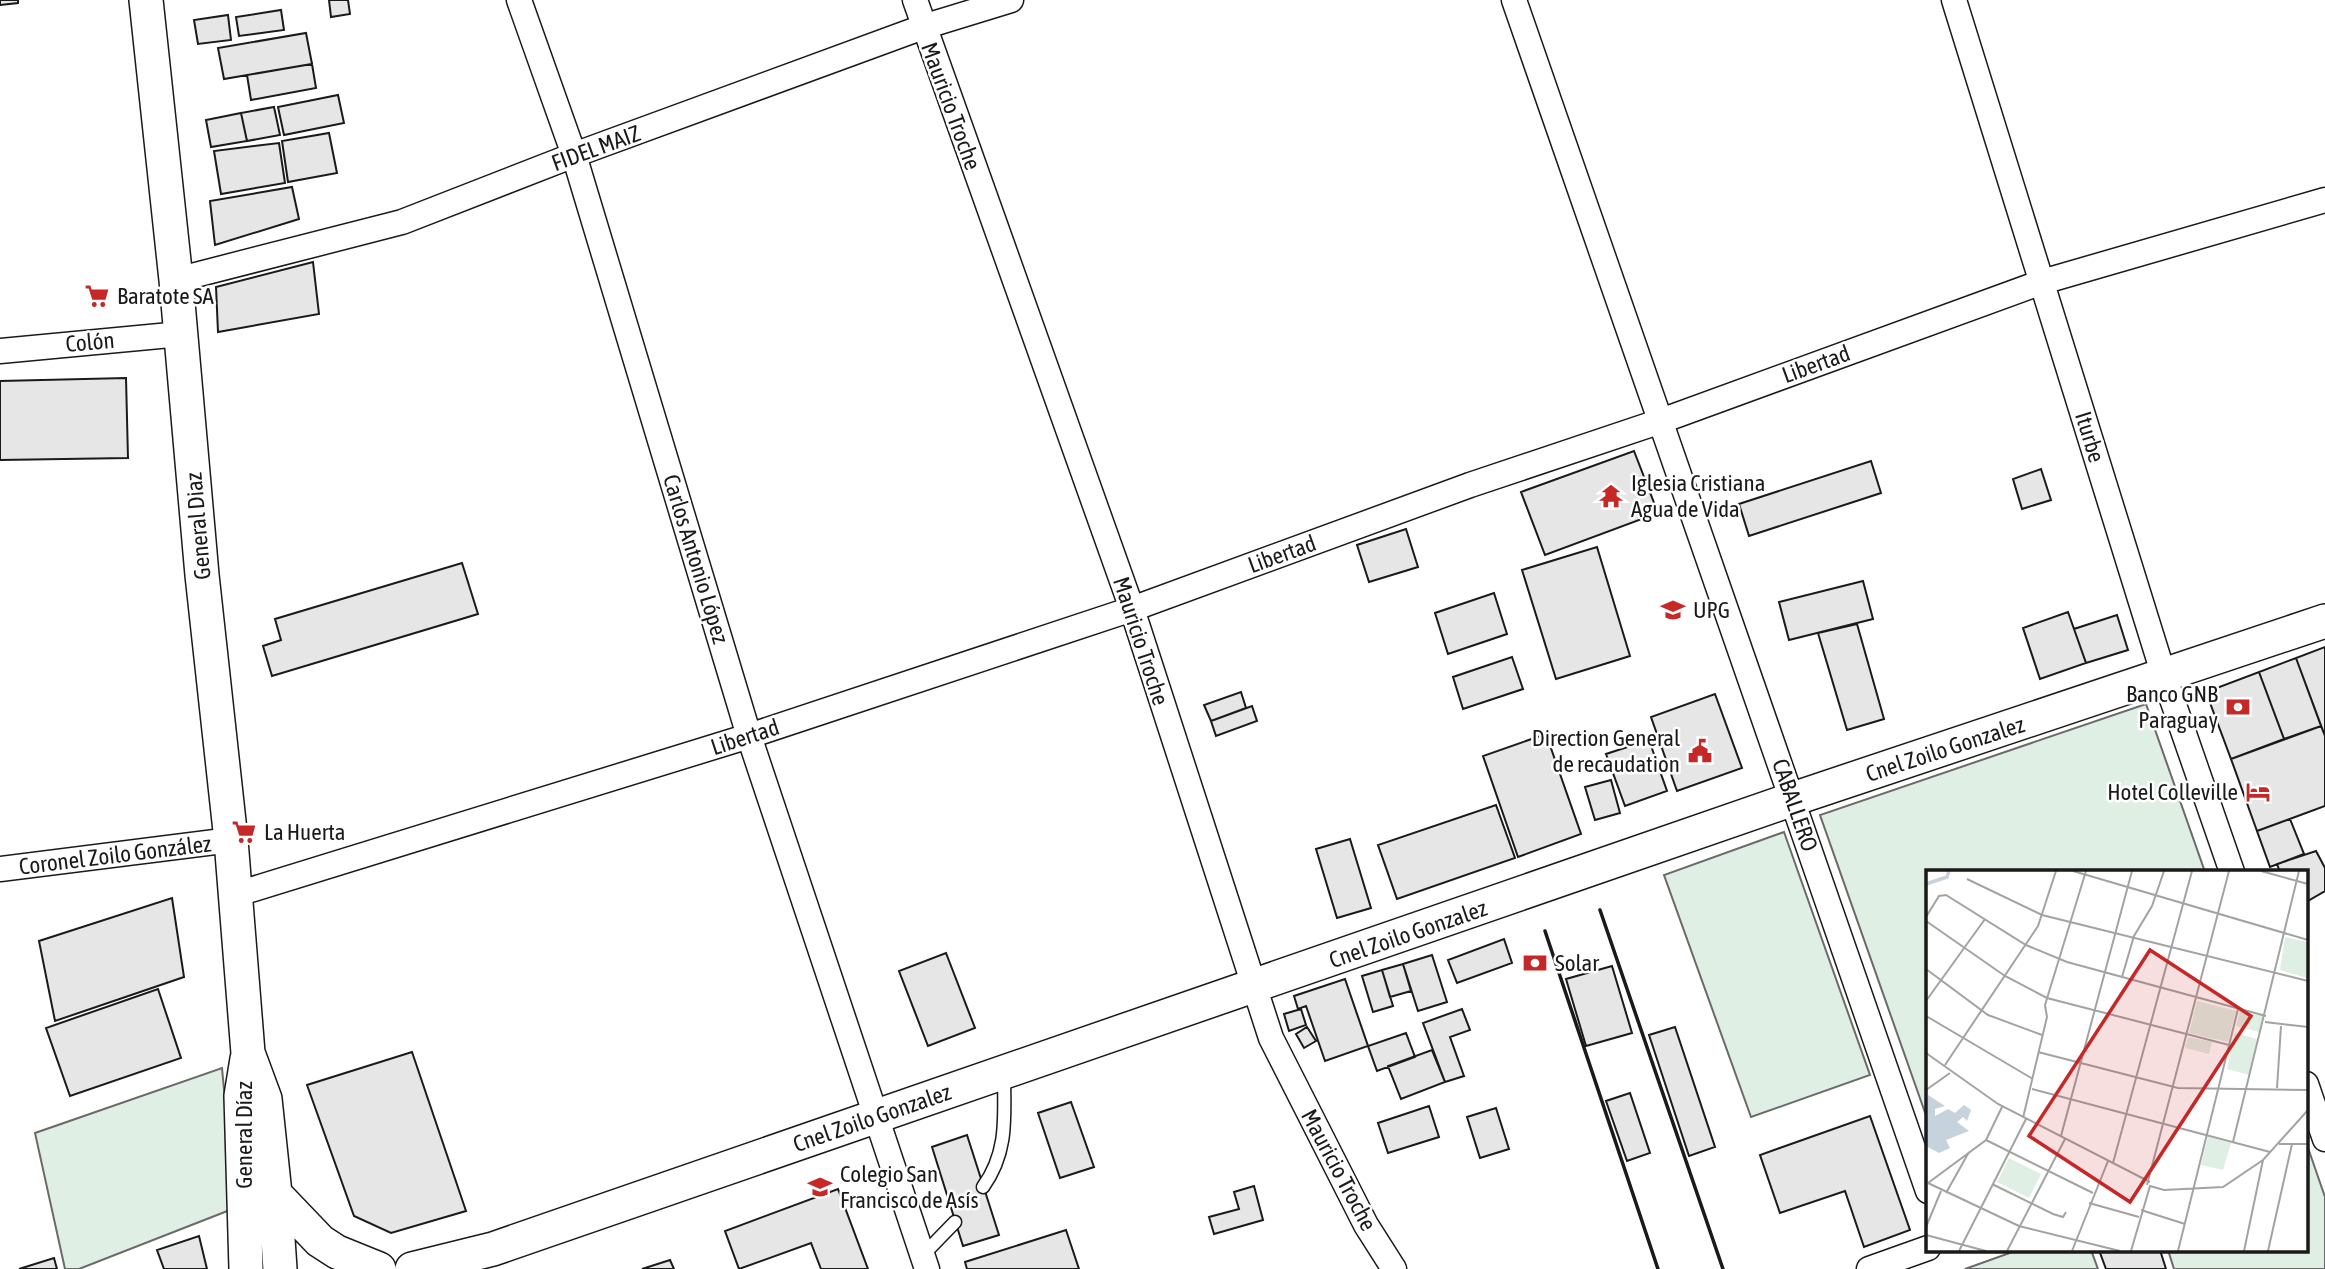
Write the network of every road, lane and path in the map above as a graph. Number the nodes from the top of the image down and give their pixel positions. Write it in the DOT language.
graph roads {
  1 [pos="146,0"];
  2 [pos="519,0"];
  3 [pos="915,0"];
  4 [pos="1011,0"];
  5 [pos="1514,0"];
  6 [pos="1954,0"];
  7 [pos="923,27"];
  8 [pos="574,155"];
  9 [pos="2325,201"];
  10 [pos="176,280"];
  11 [pos="2042,282"];
  12 [pos="181,334"];
  13 [pos="0,351"];
  14 [pos="1661,421"];
  15 [pos="1132,608"];
  16 [pos="2325,621"];
  17 [pos="2164,676"];
  18 [pos="749,736"];
  19 [pos="1793,799"];
  20 [pos="231,840"];
  21 [pos="0,869"];
  22 [pos="2231,870"];
  23 [pos="234,895"];
  24 [pos="1254,988"];
  25 [pos="248,1053"];
  26 [pos="1004,1072"];
  27 [pos="2310,1112"];
  28 [pos="876,1116"];
  29 [pos="2325,1139"];
  30 [pos="1926,1185"];
  31 [pos="984,1187"];
  32 [pos="275,1194"];
  33 [pos="956,1223"];
  34 [pos="493,1249"];
  35 [pos="1926,1249"];
  36 [pos="924,1263"];
  37 [pos="246,1269"];
  38 [pos="280,1269"];
  39 [pos="379,1269"];
  40 [pos="412,1269"];
  41 [pos="463,1269"];
  42 [pos="1394,1269"];
  43 [pos="1869,1269"];
  1 -- 10 [label="main road, General Diaz"];
  2 -- 8 [label="street, Carlos Antonio López"];
  3 -- 7 [label="street, Mauricio Troche"];
  4 -- 7 [label="street, FIDEL MAIZ"];
  5 -- 14 [label="street, CABALLERO"];
  6 -- 11 [label="street, Iturbe"];
  7 -- 8 [label="street, FIDEL MAIZ"];
  7 -- 15 [label="street, Mauricio Troche"];
  8 -- 10 [label="street, FIDEL MAIZ"];
  8 -- 18 [label="street, Carlos Antonio López"];
  9 -- 11 [label="street, Libertad"];
  10 -- 12 [label="main road, General Diaz"];
  11 -- 14 [label="street, Libertad"];
  11 -- 17 [label="street, Iturbe"];
  12 -- 13 [label="street, Colón"];
  12 -- 20 [label="main road, General Diaz"];
  14 -- 15 [label="street, Libertad"];
  14 -- 19 [label="street, CABALLERO"];
  15 -- 18 [label="street, Libertad"];
  15 -- 24 [label="street, Mauricio Troche"];
  16 -- 17 [label="main road, Cnel Zoilo Gonzalez"];
  17 -- 19 [label="main road, Cnel Zoilo Gonzalez"];
  17 -- 22 [label="street, Iturbe"];
  18 -- 23 [label="street, Libertad"];
  18 -- 28 [label="street, Carlos Antonio López"];
  19 -- 24 [label="main road, Cnel Zoilo Gonzalez"];
  19 -- 30 [label="street, CABALLERO"];
  20 -- 21 [label="street, Coronel Zoilo González"];
  20 -- 23 [label="main road, General Diaz"];
  23 -- 25 [label="main road, General Diaz"];
  24 -- 26 [label="main road, Cnel Zoilo Gonzalez"];
  24 -- 42 [label="street, Mauricio Troche"];
  25 -- 32 [label="main road, General Díaz"];
  25 -- 37 [label="main road, General Díaz"];
  26 -- 28 [label="main road, Cnel Zoilo Gonzalez"];
  26 -- 31 [label="lane"];
  27 -- 29 [label="street"];
  28 -- 34 [label="main road, Cnel Zoilo Gonzalez"];
  28 -- 36 [label="street, Carlos Antonio López"];
  32 -- 38 [label="main road, General Díaz"];
  32 -- 39 [label="main road"];
  33 -- 36 [label="lane"];
  34 -- 40 [label="main road, Cnel Zoilo Gonzalez"];
  34 -- 41 [label="main road, Cnel Zoilo Gonzalez"];
  35 -- 43 [label="street"];
}
